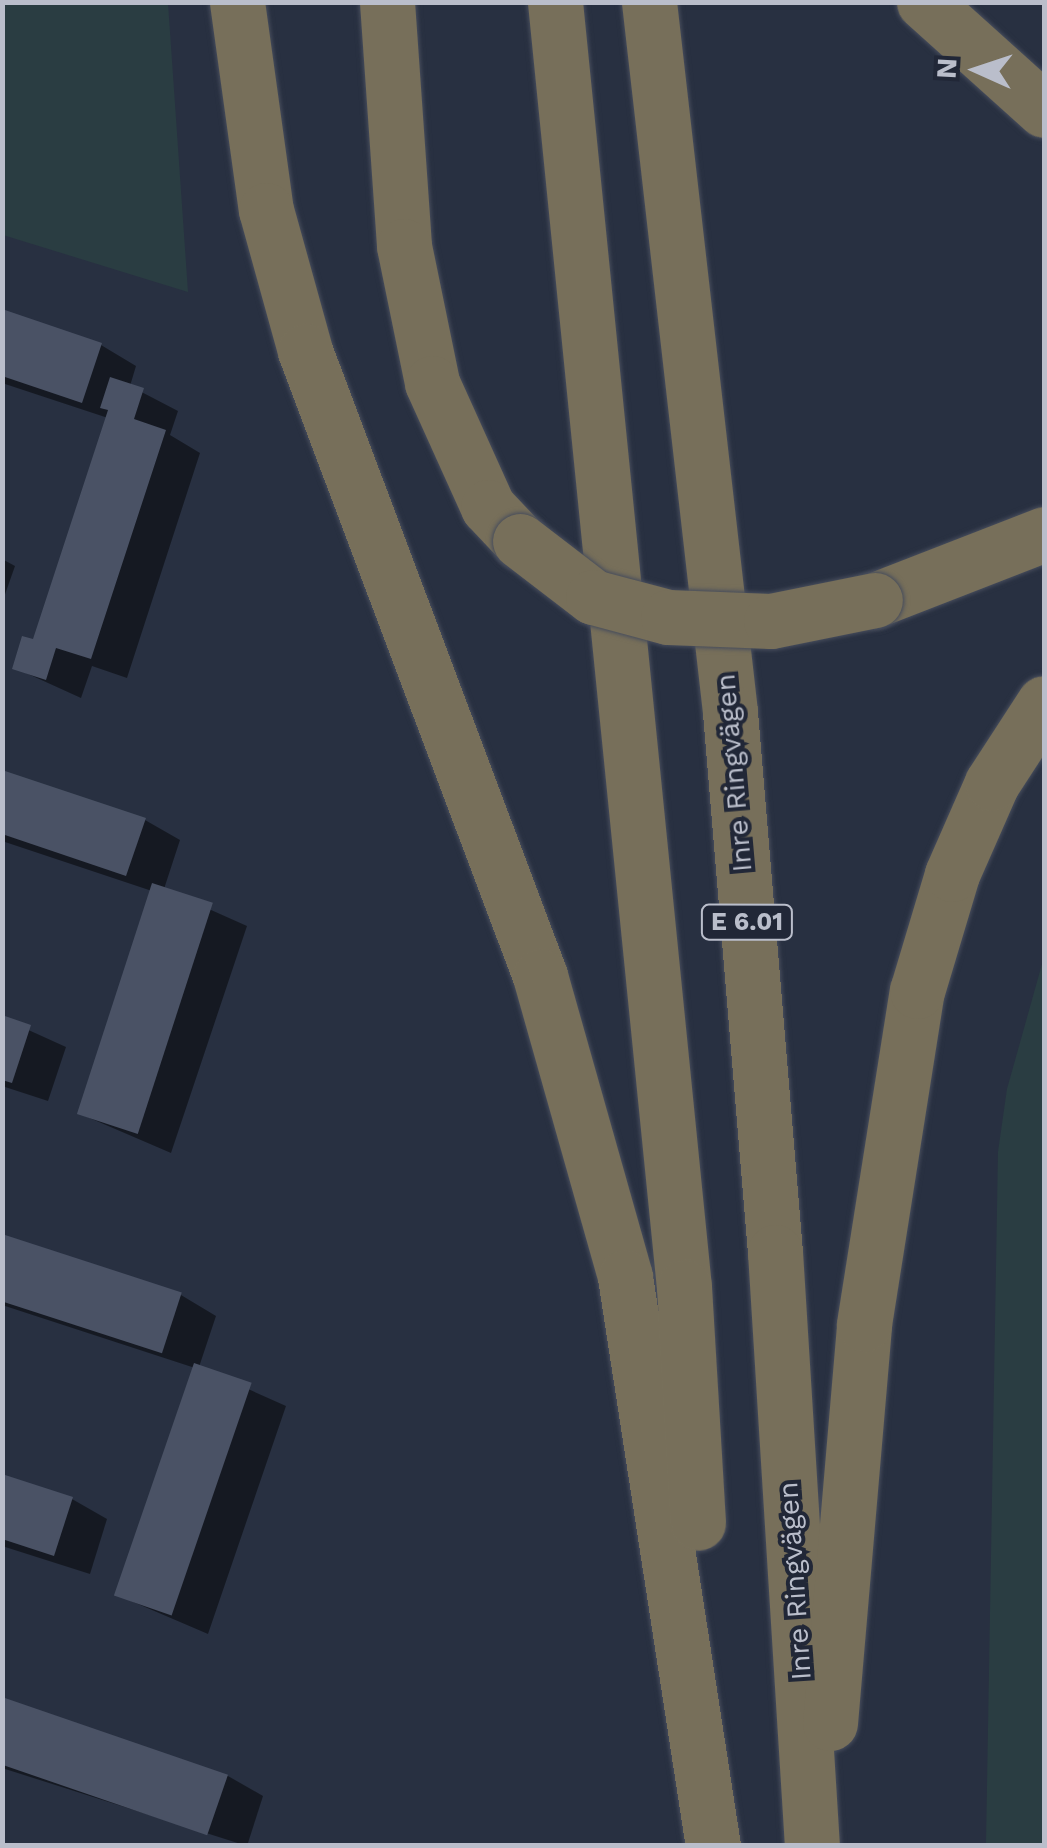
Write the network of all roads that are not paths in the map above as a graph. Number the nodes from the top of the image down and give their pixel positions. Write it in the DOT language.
graph roads {
  1 [pos="238,2"];
  2 [pos="387,2"];
  3 [pos="555,2"];
  4 [pos="649,2"];
  5 [pos="924,2"];
  6 [pos="1044,110"];
  7 [pos="1044,534"];
  8 [pos="1044,703"];
  9 [pos="715,1846"];
  10 [pos="814,1846"];
  1 -- 9 [label="highway"];
  2 -- 7 [label="highway, bridge"];
  3 -- 9 [label="highway"];
  4 -- 10 [label="highway, Inre Ringvägen / E 6.01"];
  5 -- 6 [label="highway"];
  8 -- 10 [label="highway"];
}
